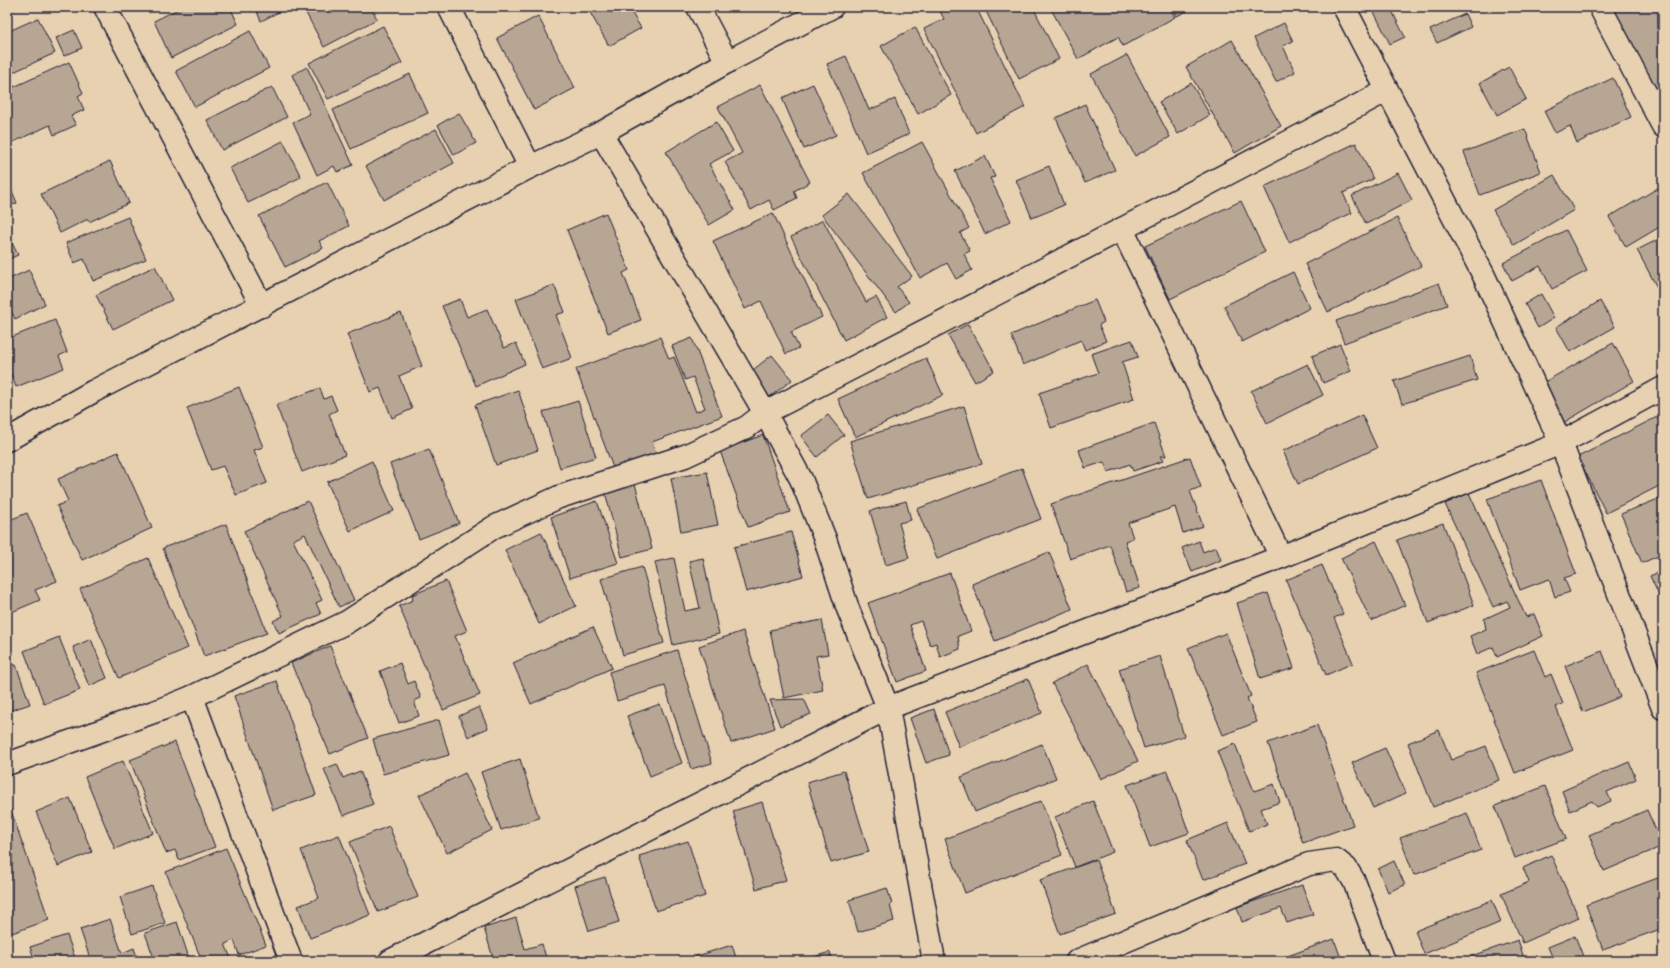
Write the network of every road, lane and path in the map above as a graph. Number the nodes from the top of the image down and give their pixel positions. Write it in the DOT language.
graph roads {
  1 [pos="105,7"];
  2 [pos="448,7"];
  3 [pos="698,7"];
  4 [pos="832,7"];
  5 [pos="1344,7"];
  6 [pos="1600,7"];
  7 [pos="727,62"];
  8 [pos="1386,91"];
  9 [pos="1663,126"];
  10 [pos="601,133"];
  11 [pos="530,167"];
  12 [pos="1122,229"];
  13 [pos="262,306"];
  14 [pos="1663,388"];
  15 [pos="765,413"];
  16 [pos="7,440"];
  17 [pos="1561,443"];
  18 [pos="1281,557"];
  19 [pos="192,697"];
  20 [pos="888,708"];
  21 [pos="1663,708"];
  22 [pos="7,764"];
  23 [pos="292,961"];
  24 [pos="390,961"];
  25 [pos="934,961"];
  26 [pos="1077,961"];
  27 [pos="1384,961"];
  1 -- 13 [label="street"];
  2 -- 11 [label="street"];
  3 -- 7 [label="street"];
  4 -- 7 [label="street"];
  5 -- 8 [label="street"];
  6 -- 9 [label="street"];
  7 -- 10 [label="street"];
  8 -- 12 [label="street"];
  8 -- 17 [label="street"];
  10 -- 11 [label="street"];
  10 -- 15 [label="street"];
  11 -- 13 [label="street"];
  12 -- 15 [label="street"];
  12 -- 18 [label="street"];
  13 -- 16 [label="street"];
  14 -- 17 [label="street"];
  15 -- 19 [label="street"];
  15 -- 20 [label="street"];
  17 -- 18 [label="street"];
  17 -- 21 [label="street"];
  18 -- 20 [label="street"];
  19 -- 22 [label="street"];
  19 -- 23 [label="street"];
  20 -- 24 [label="street"];
  20 -- 25 [label="street"];
  26 -- 27 [label="street"];
}
